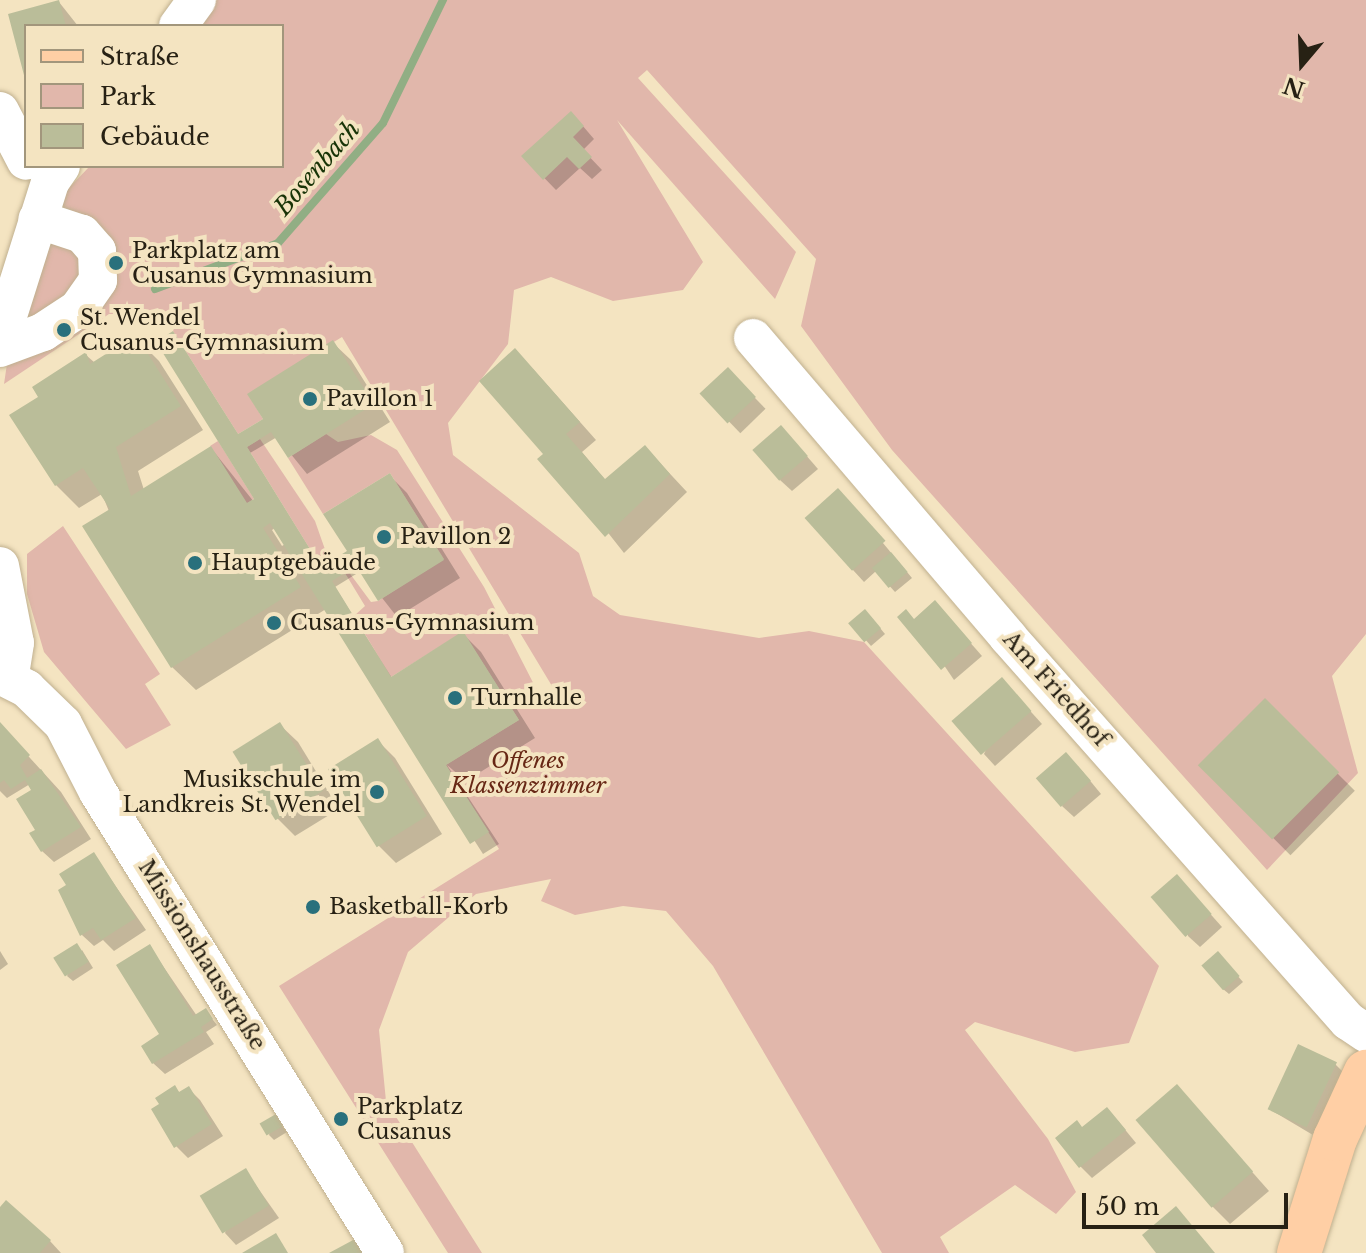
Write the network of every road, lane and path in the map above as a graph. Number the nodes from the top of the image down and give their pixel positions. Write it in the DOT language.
graph roads {
  1 [pos="197,0"];
  2 [pos="179,24"];
  3 [pos="0,111"];
  4 [pos="24,144"];
  5 [pos="42,169"];
  6 [pos="37,219"];
  7 [pos="753,338"];
  8 [pos="0,341"];
  9 [pos="0,348"];
  10 [pos="0,566"];
  11 [pos="5,677"];
  12 [pos="1366,1033"];
  13 [pos="1366,1072"];
  14 [pos="385,1253"];
  15 [pos="1299,1253"];
  1 -- 2 [label="street"];
  3 -- 4 [label="street"];
  5 -- 6 [label="street"];
  6 -- 8 [label="street"];
  6 -- 9 [label="street"];
  7 -- 12 [label="street, Am Friedhof"];
  10 -- 11 [label="street"];
  11 -- 14 [label="street, Missionshausstraße"];
  13 -- 15 [label="main road"];
}
